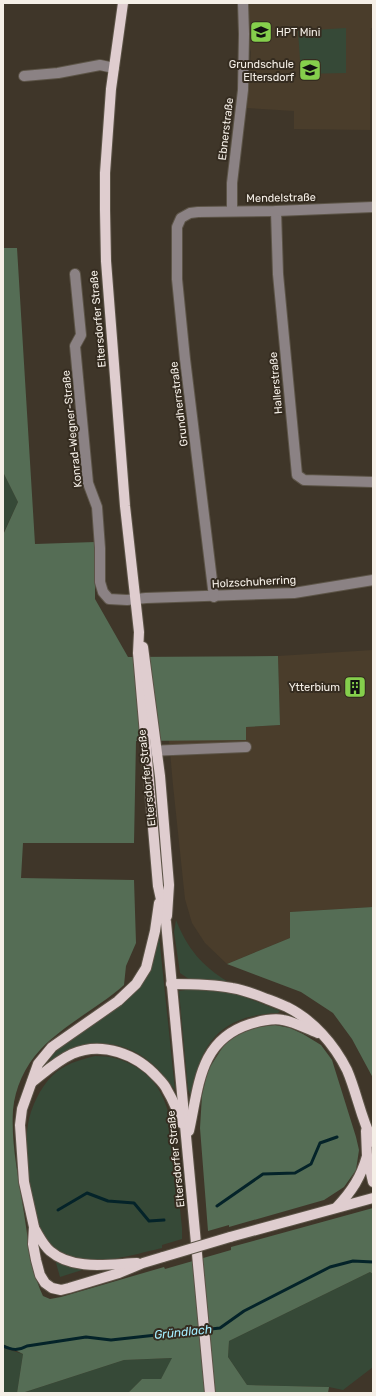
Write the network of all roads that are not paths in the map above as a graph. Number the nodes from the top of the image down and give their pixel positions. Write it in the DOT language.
graph roads {
  1 [pos="123,3"];
  2 [pos="243,3"];
  3 [pos="114,68"];
  4 [pos="24,76"];
  5 [pos="373,207"];
  6 [pos="232,211"];
  7 [pos="276,211"];
  8 [pos="190,213"];
  9 [pos="75,274"];
  10 [pos="373,482"];
  11 [pos="373,580"];
  12 [pos="214,597"];
  13 [pos="136,600"];
  14 [pos="139,632"];
  15 [pos="246,747"];
  16 [pos="158,751"];
  17 [pos="147,752"];
  18 [pos="160,897"];
  19 [pos="166,922"];
  20 [pos="171,984"];
  21 [pos="323,1035"];
  22 [pos="31,1083"];
  23 [pos="365,1126"];
  24 [pos="187,1138"];
  25 [pos="373,1142"];
  26 [pos="367,1156"];
  27 [pos="373,1182"];
  28 [pos="373,1198"];
  29 [pos="337,1207"];
  30 [pos="34,1227"];
  31 [pos="143,1263"];
  32 [pos="210,1393"];
  1 -- 3 [label="main road, Eltersdorfer Straße"];
  2 -- 6 [label="street, Ebnerstraße"];
  3 -- 4 [label="street"];
  3 -- 13 [label="main road, Eltersdorfer Straße"];
  5 -- 7 [label="street, Mendelstraße"];
  6 -- 7 [label="street, Mendelstraße"];
  6 -- 8 [label="street, Mendelstraße"];
  7 -- 10 [label="street, Hallerstraße"];
  8 -- 12 [label="street, Grundherrstraße"];
  9 -- 13 [label="street, Konrad-Wegner-Straße"];
  11 -- 12 [label="street, Holzschuherring"];
  12 -- 13 [label="street, Holzschuherring"];
  13 -- 14 [label="main road, Eltersdorfer Straße"];
  14 -- 16 [label="main road, Eltersdorfer Straße"];
  14 -- 17 [label="main road, Eltersdorfer Straße"];
  15 -- 16 [label="street"];
  16 -- 17 [label="street"];
  16 -- 19 [label="main road, Eltersdorfer Straße"];
  17 -- 18 [label="main road, Eltersdorfer Straße"];
  18 -- 19 [label="main road, Eltersdorfer Straße"];
  18 -- 22 [label="main road"];
  19 -- 20 [label="main road, Eltersdorfer Straße"];
  20 -- 21 [label="main road"];
  20 -- 24 [label="main road, Eltersdorfer Straße"];
  21 -- 23 [label="main road"];
  21 -- 24 [label="main road"];
  22 -- 24 [label="main road"];
  22 -- 30 [label="main road"];
  23 -- 25 [label="main road"];
  23 -- 26 [label="main road"];
  24 -- 32 [label="main road, Eltersdorfer Straße"];
  26 -- 27 [label="main road"];
  26 -- 29 [label="main road"];
  28 -- 29 [label="main road"];
  29 -- 31 [label="main road, bridge"];
  30 -- 31 [label="main road"];
  30 -- 31 [label="main road"];
}
